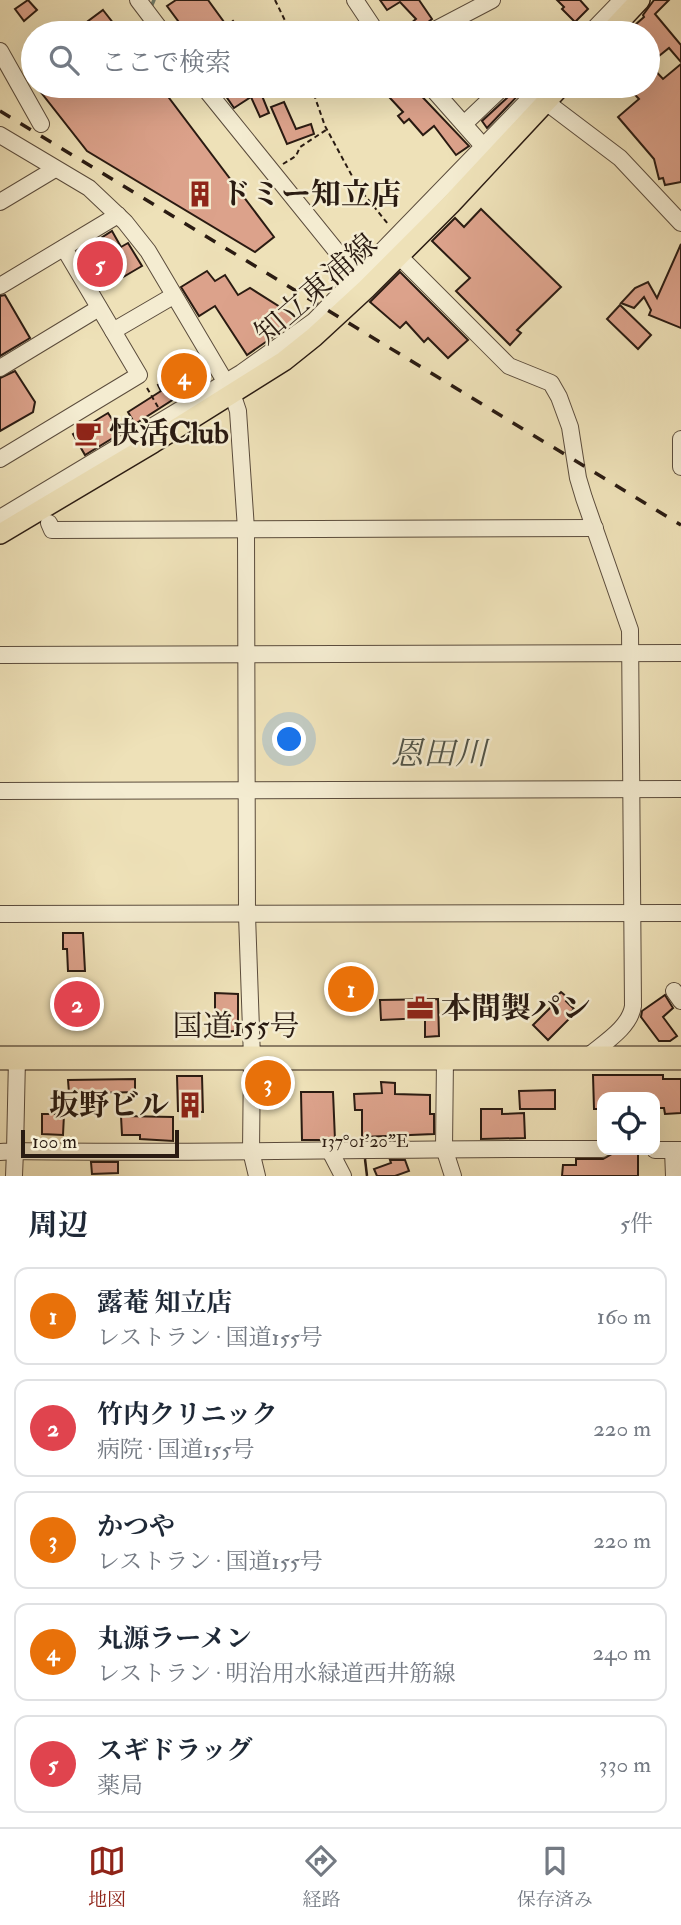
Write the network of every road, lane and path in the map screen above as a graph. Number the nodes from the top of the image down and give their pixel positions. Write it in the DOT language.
graph roads {
  1 [pos="138,0"];
  2 [pos="275,0"];
  3 [pos="355,0"];
  4 [pos="492,0"];
  5 [pos="622,0"];
  6 [pos="640,0"];
  7 [pos="154,21"];
  8 [pos="285,21"];
  9 [pos="369,21"];
  10 [pos="452,21"];
  11 [pos="602,21"];
  12 [pos="620,21"];
  13 [pos="0,51"];
  14 [pos="21,88"];
  15 [pos="26,98"];
  16 [pos="213,98"];
  17 [pos="315,98"];
  18 [pos="441,98"];
  19 [pos="491,98"];
  20 [pos="540,98"];
  21 [pos="549,98"];
  22 [pos="41,124"];
  23 [pos="464,124"];
  24 [pos="327,129"];
  25 [pos="0,135"];
  26 [pos="489,153"];
  27 [pos="276,168"];
  28 [pos="55,169"];
  29 [pos="0,202"];
  30 [pos="118,215"];
  31 [pos="681,223"];
  32 [pos="398,246"];
  33 [pos="64,248"];
  34 [pos="362,283"];
  35 [pos="0,286"];
  36 [pos="173,296"];
  37 [pos="99,309"];
  38 [pos="113,331"];
  39 [pos="0,368"];
  40 [pos="139,375"];
  41 [pos="229,388"];
  42 [pos="165,419"];
  43 [pos="681,439"];
  44 [pos="0,459"];
  45 [pos="681,467"];
  46 [pos="0,518"];
  47 [pos="49,523"];
  48 [pos="246,528"];
  49 [pos="595,528"];
  50 [pos="0,534"];
  51 [pos="630,653"];
  52 [pos="681,653"];
  53 [pos="0,655"];
  54 [pos="246,655"];
  55 [pos="631,789"];
  56 [pos="681,789"];
  57 [pos="246,790"];
  58 [pos="0,792"];
  59 [pos="632,913"];
  60 [pos="681,913"];
  61 [pos="0,914"];
  62 [pos="247,915"];
  63 [pos="9,1058"];
  64 [pos="252,1058"];
  65 [pos="586,1058"];
  66 [pos="681,1058"];
  67 [pos="444,1059"];
  68 [pos="443,1148"];
  69 [pos="597,1149"];
  70 [pos="677,1150"];
  71 [pos="8,1151"];
  72 [pos="251,1151"];
  73 [pos="330,1151"];
  74 [pos="14,1176"];
  75 [pos="257,1176"];
  76 [pos="343,1176"];
  77 [pos="453,1176"];
  78 [pos="674,1176"];
  1 -- 7 [label="street"];
  2 -- 8 [label="path"];
  3 -- 9 [label="street"];
  4 -- 10 [label="street"];
  5 -- 11 [label="street"];
  6 -- 12 [label="main road"];
  13 -- 14 [label="street"];
  15 -- 22 [label="street"];
  16 -- 34 [label="street"];
  17 -- 24 [label="path"];
  18 -- 23 [label="street"];
  19 -- 23 [label="street"];
  20 -- 26 [label="main road, 知立東浦線"];
  21 -- 31 [label="street"];
  23 -- 26 [label="street"];
  24 -- 27 [label="path"];
  24 -- 32 [label="path"];
  25 -- 28 [label="street"];
  26 -- 32 [label="main road, 知立東浦線"];
  28 -- 29 [label="street"];
  28 -- 30 [label="street"];
  30 -- 33 [label="street"];
  30 -- 36 [label="street"];
  32 -- 34 [label="main road, 知立東浦線"];
  32 -- 49 [label="street"];
  33 -- 35 [label="street"];
  33 -- 37 [label="street"];
  34 -- 41 [label="main road, 知立東浦線"];
  36 -- 38 [label="street"];
  36 -- 41 [label="street"];
  37 -- 38 [label="street"];
  37 -- 39 [label="street"];
  38 -- 40 [label="street"];
  40 -- 42 [label="path"];
  40 -- 44 [label="street"];
  41 -- 42 [label="street"];
  41 -- 48 [label="street"];
  41 -- 50 [label="main road, 知立東浦線"];
  42 -- 46 [label="street"];
  43 -- 45 [label="street"];
  47 -- 48 [label="street"];
  48 -- 49 [label="street"];
  48 -- 54 [label="street"];
  49 -- 51 [label="street"];
  51 -- 52 [label="street"];
  51 -- 54 [label="street"];
  51 -- 55 [label="street"];
  53 -- 54 [label="street"];
  54 -- 57 [label="street"];
  55 -- 56 [label="street"];
  55 -- 57 [label="street"];
  55 -- 59 [label="street"];
  57 -- 58 [label="street"];
  57 -- 62 [label="street"];
  59 -- 60 [label="street"];
  59 -- 62 [label="street"];
  59 -- 65 [label="street"];
  61 -- 62 [label="street"];
  62 -- 64 [label="street"];
  63 -- 64 [label="highway, 国道155号"];
  63 -- 71 [label="street"];
  64 -- 67 [label="highway, 国道155号"];
  64 -- 72 [label="street"];
  65 -- 66 [label="highway, 国道155号"];
  65 -- 67 [label="highway, 国道155号"];
  67 -- 68 [label="street"];
  68 -- 69 [label="street"];
  68 -- 73 [label="street"];
  68 -- 77 [label="street"];
  70 -- 78 [label="street"];
  71 -- 72 [label="street"];
  71 -- 74 [label="street"];
  72 -- 73 [label="street"];
  72 -- 75 [label="street"];
  73 -- 76 [label="street"];
}
